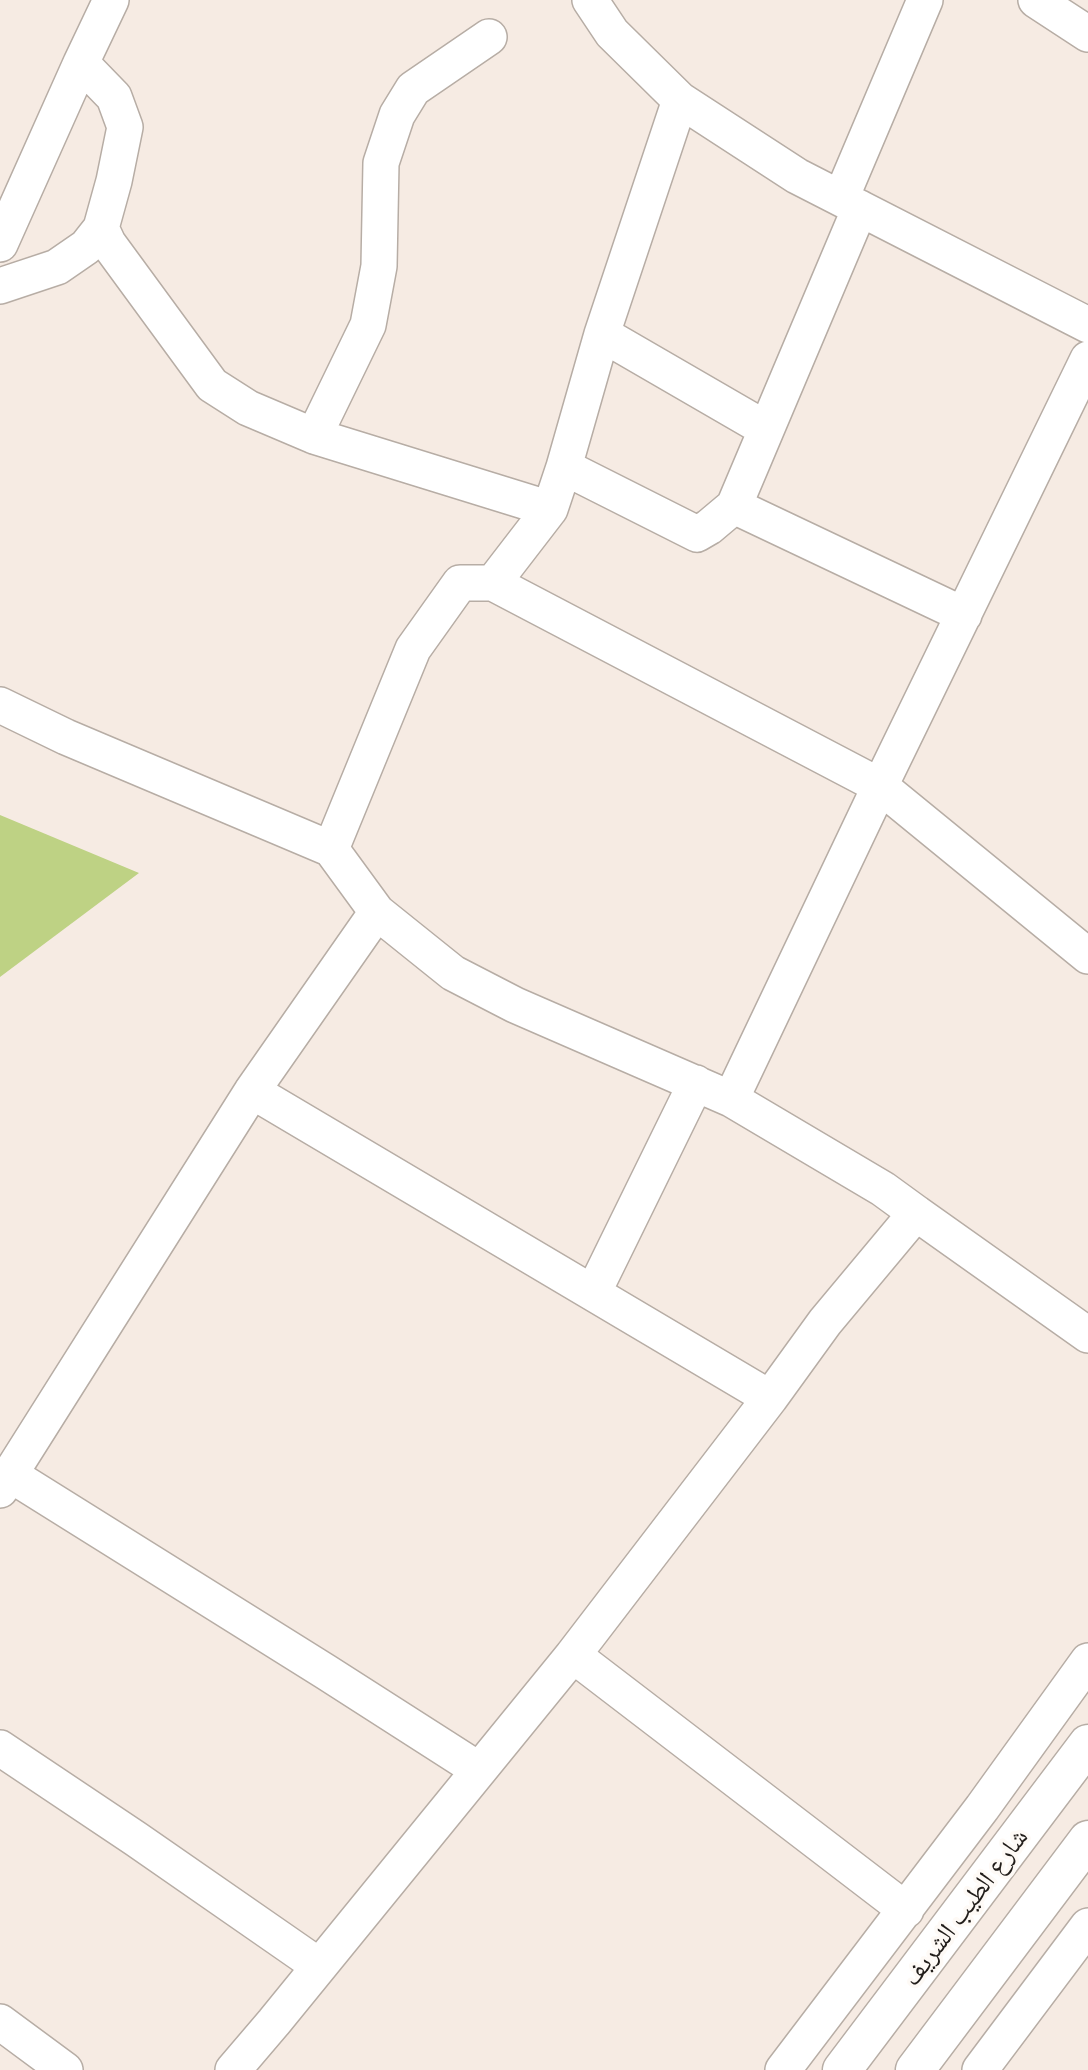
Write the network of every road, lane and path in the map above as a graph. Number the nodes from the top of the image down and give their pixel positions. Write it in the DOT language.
graph roads {
  1 [pos="111,0"];
  2 [pos="590,0"];
  3 [pos="925,0"];
  4 [pos="1036,0"];
  5 [pos="1088,34"];
  6 [pos="489,37"];
  7 [pos="81,63"];
  8 [pos="680,100"];
  9 [pos="850,203"];
  10 [pos="101,228"];
  11 [pos="0,244"];
  12 [pos="0,286"];
  13 [pos="1088,324"];
  14 [pos="602,334"];
  15 [pos="1088,359"];
  16 [pos="1077,411"];
  17 [pos="766,429"];
  18 [pos="314,436"];
  19 [pos="564,467"];
  20 [pos="734,506"];
  21 [pos="550,509"];
  22 [pos="493,583"];
  23 [pos="964,615"];
  24 [pos="0,705"];
  25 [pos="880,786"];
  26 [pos="331,849"];
  27 [pos="377,912"];
  28 [pos="1088,956"];
  29 [pos="696,1083"];
  30 [pos="252,1091"];
  31 [pos="732,1099"];
  32 [pos="916,1213"];
  33 [pos="593,1293"];
  34 [pos="1088,1335"];
  35 [pos="770,1398"];
  36 [pos="4,1481"];
  37 [pos="573,1655"];
  38 [pos="1088,1661"];
  39 [pos="1088,1744"];
  40 [pos="0,1748"];
  41 [pos="478,1770"];
  42 [pos="1088,1840"];
  43 [pos="906,1910"];
  44 [pos="1088,1926"];
  45 [pos="319,1966"];
  46 [pos="0,2022"];
  47 [pos="65,2070"];
  48 [pos="233,2070"];
  49 [pos="783,2070"];
  50 [pos="842,2070"];
  51 [pos="915,2070"];
  52 [pos="980,2070"];
  1 -- 7 [label="street"];
  2 -- 8 [label="street"];
  3 -- 9 [label="street"];
  4 -- 5 [label="street"];
  6 -- 18 [label="street"];
  7 -- 10 [label="street"];
  7 -- 11 [label="street"];
  8 -- 9 [label="street"];
  8 -- 14 [label="street"];
  9 -- 13 [label="street"];
  9 -- 17 [label="street"];
  10 -- 12 [label="street"];
  10 -- 18 [label="street"];
  14 -- 17 [label="street"];
  14 -- 19 [label="street"];
  15 -- 16 [label="street"];
  16 -- 23 [label="street"];
  17 -- 20 [label="street"];
  18 -- 21 [label="street"];
  19 -- 20 [label="street"];
  19 -- 21 [label="street"];
  20 -- 23 [label="street"];
  21 -- 22 [label="street"];
  22 -- 25 [label="street"];
  22 -- 26 [label="street"];
  23 -- 25 [label="street"];
  24 -- 26 [label="street"];
  25 -- 28 [label="street"];
  25 -- 31 [label="street"];
  26 -- 27 [label="street"];
  27 -- 29 [label="street"];
  27 -- 30 [label="street"];
  29 -- 31 [label="street"];
  29 -- 33 [label="street"];
  30 -- 33 [label="street"];
  30 -- 36 [label="street"];
  31 -- 32 [label="street"];
  32 -- 34 [label="street"];
  32 -- 35 [label="street"];
  33 -- 35 [label="street"];
  35 -- 37 [label="street"];
  36 -- 41 [label="street"];
  37 -- 41 [label="street"];
  37 -- 43 [label="street"];
  38 -- 43 [label="street"];
  39 -- 50 [label="main road, شارع الطيب الشريف"];
  40 -- 45 [label="street"];
  41 -- 45 [label="street"];
  42 -- 51 [label="main road"];
  43 -- 49 [label="street"];
  44 -- 52 [label="street"];
  45 -- 48 [label="street"];
  46 -- 47 [label="street"];
}
